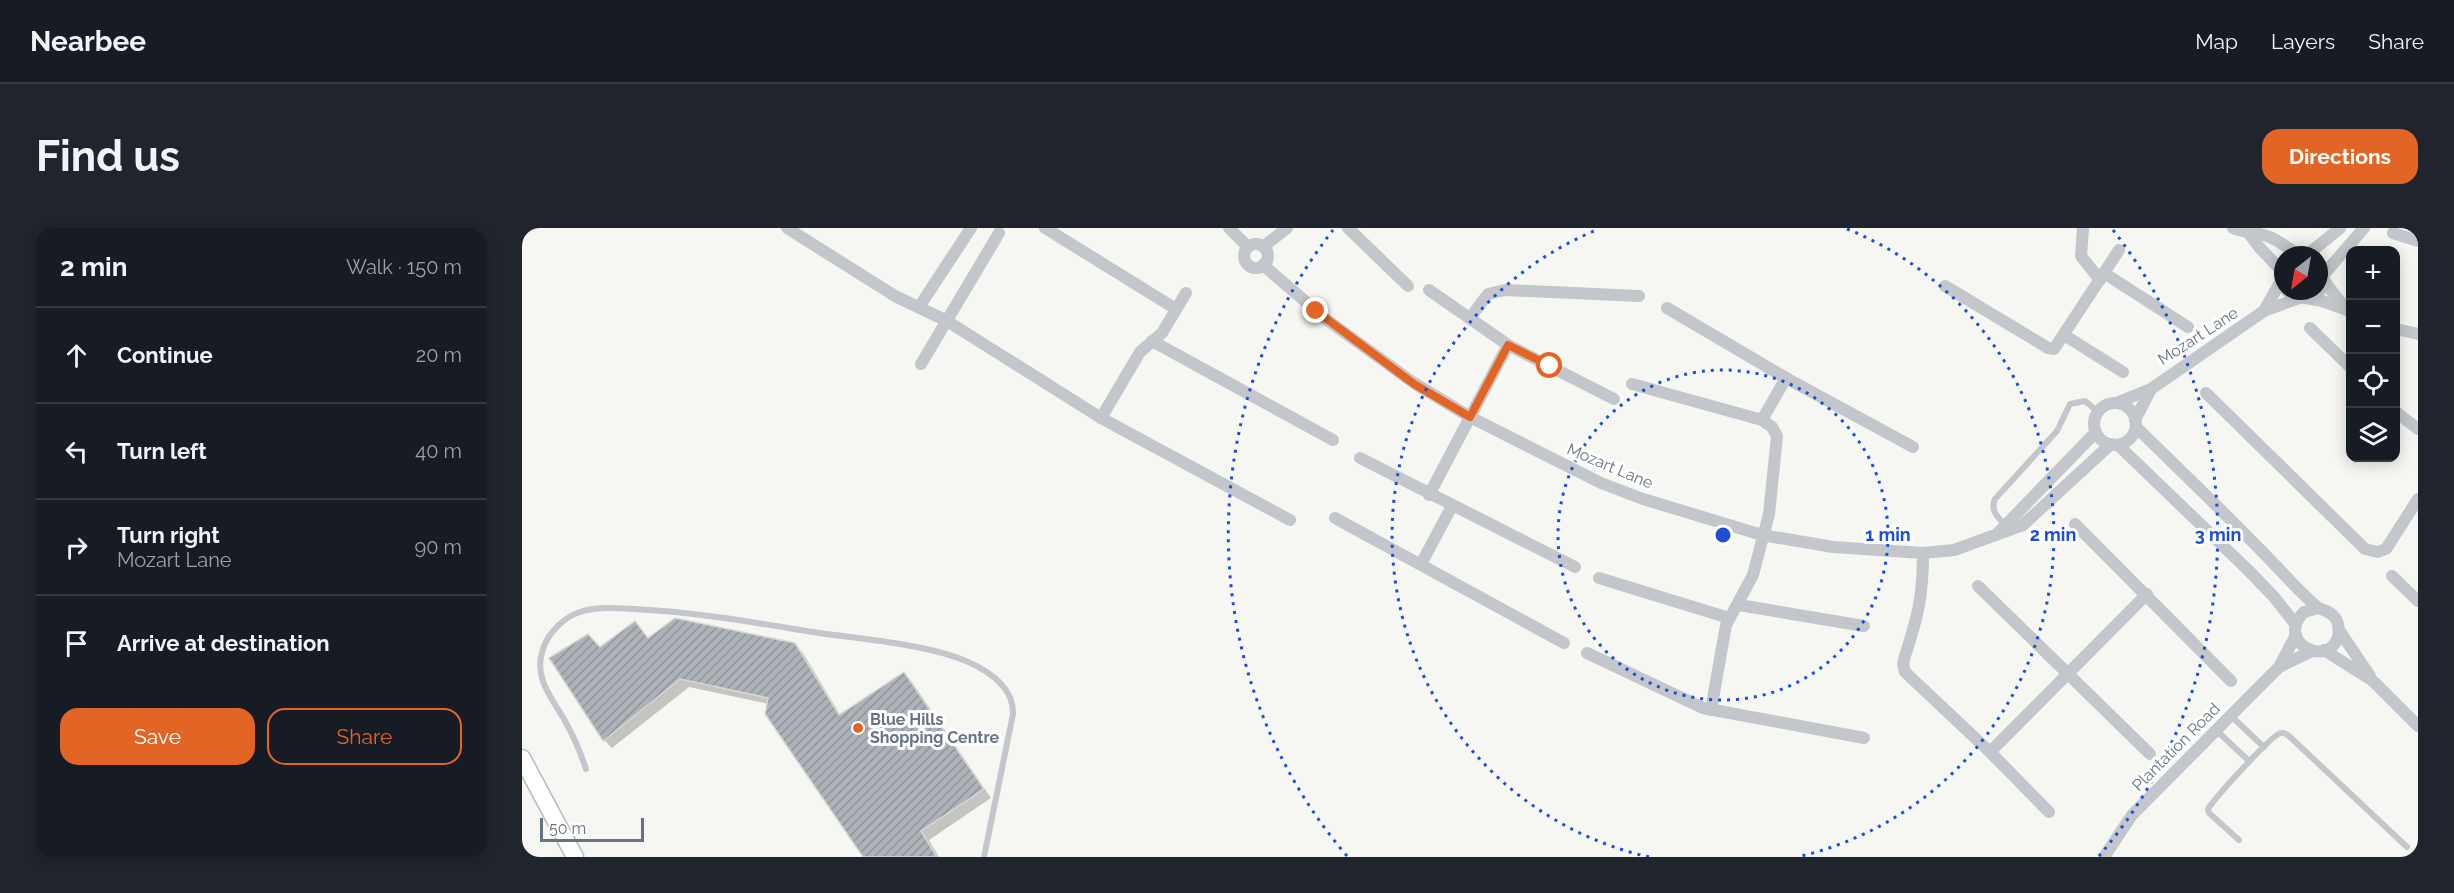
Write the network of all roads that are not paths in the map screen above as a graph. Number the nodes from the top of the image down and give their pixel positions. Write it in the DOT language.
graph roads {
  1 [pos="787,228"];
  2 [pos="971,228"];
  3 [pos="1045,228"];
  4 [pos="1229,228"];
  5 [pos="1287,228"];
  6 [pos="1348,228"];
  7 [pos="2083,228"];
  8 [pos="2233,228"];
  9 [pos="2340,228"];
  10 [pos="2364,228"];
  11 [pos="999,233"];
  12 [pos="2394,233"];
  13 [pos="2250,234"];
  14 [pos="2418,242"];
  15 [pos="2285,246"];
  16 [pos="2318,246"];
  17 [pos="1248,247"];
  18 [pos="1263,247"];
  19 [pos="2119,250"];
  20 [pos="1263,265"];
  21 [pos="2274,265"];
  22 [pos="2328,267"];
  23 [pos="2102,277"];
  24 [pos="2328,282"];
  25 [pos="1408,286"];
  26 [pos="1945,286"];
  27 [pos="1429,290"];
  28 [pos="1186,292"];
  29 [pos="2274,293"];
  30 [pos="1639,296"];
  31 [pos="2297,300"];
  32 [pos="2310,300"];
  33 [pos="919,307"];
  34 [pos="2346,307"];
  35 [pos="1667,308"];
  36 [pos="1176,309"];
  37 [pos="2346,309"];
  38 [pos="2264,311"];
  39 [pos="1470,318"];
  40 [pos="947,321"];
  41 [pos="2188,327"];
  42 [pos="2310,328"];
  43 [pos="2400,330"];
  44 [pos="2418,334"];
  45 [pos="2064,335"];
  46 [pos="1152,341"];
  47 [pos="1508,345"];
  48 [pos="2346,363"];
  49 [pos="921,364"];
  50 [pos="2123,372"];
  51 [pos="1786,378"];
  52 [pos="1632,384"];
  53 [pos="2151,389"];
  54 [pos="2206,393"];
  55 [pos="1614,399"];
  56 [pos="2116,403"];
  57 [pos="2098,412"];
  58 [pos="2400,415"];
  59 [pos="1470,417"];
  60 [pos="1101,418"];
  61 [pos="1762,420"];
  62 [pos="2136,424"];
  63 [pos="2418,429"];
  64 [pos="2096,432"];
  65 [pos="1333,440"];
  66 [pos="2115,445"];
  67 [pos="1913,447"];
  68 [pos="1360,458"];
  69 [pos="1429,495"];
  70 [pos="2418,499"];
  71 [pos="1452,507"];
  72 [pos="1335,518"];
  73 [pos="1290,520"];
  74 [pos="2075,524"];
  75 [pos="2006,526"];
  76 [pos="1762,534"];
  77 [pos="1995,536"];
  78 [pos="1923,553"];
  79 [pos="1421,564"];
  80 [pos="1575,567"];
  81 [pos="2392,576"];
  82 [pos="1599,578"];
  83 [pos="1978,585"];
  84 [pos="2146,594"];
  85 [pos="2418,601"];
  86 [pos="1739,605"];
  87 [pos="2319,608"];
  88 [pos="1729,618"];
  89 [pos="1864,626"];
  90 [pos="2296,630"];
  91 [pos="2339,630"];
  92 [pos="1564,643"];
  93 [pos="2318,651"];
  94 [pos="1587,653"];
  95 [pos="2279,667"];
  96 [pos="2068,673"];
  97 [pos="2230,681"];
  98 [pos="2373,681"];
  99 [pos="1711,710"];
  100 [pos="2230,716"];
  101 [pos="2418,726"];
  102 [pos="2216,730"];
  103 [pos="1864,738"];
  104 [pos="2264,747"];
  105 [pos="1990,752"];
  106 [pos="2150,754"];
  107 [pos="522,758"];
  108 [pos="2249,761"];
  109 [pos="586,769"];
  110 [pos="2049,812"];
  111 [pos="2239,840"];
  112 [pos="2407,848"];
  113 [pos="575,857"];
  114 [pos="984,857"];
  115 [pos="2104,857"];
  1 -- 33 [label="street"];
  2 -- 33 [label="street"];
  3 -- 36 [label="street"];
  4 -- 17 [label="street"];
  5 -- 18 [label="street"];
  6 -- 25 [label="street"];
  7 -- 23 [label="street"];
  8 -- 13 [label="street"];
  9 -- 16 [label="street"];
  10 -- 22 [label="street"];
  11 -- 40 [label="street"];
  12 -- 14 [label="street"];
  13 -- 15 [label="street"];
  13 -- 21 [label="street"];
  17 -- 18 [label="street"];
  17 -- 20 [label="street"];
  18 -- 20 [label="street"];
  19 -- 23 [label="street"];
  20 -- 59 [label="street, Mozart Lane"];
  23 -- 41 [label="street"];
  23 -- 45 [label="street"];
  24 -- 34 [label="street"];
  26 -- 45 [label="street"];
  27 -- 39 [label="street"];
  28 -- 36 [label="street"];
  29 -- 38 [label="street, Mozart Lane"];
  30 -- 39 [label="street"];
  31 -- 38 [label="street, Mozart Lane"];
  32 -- 37 [label="street"];
  33 -- 40 [label="street"];
  35 -- 51 [label="street"];
  36 -- 46 [label="street"];
  38 -- 53 [label="street, Mozart Lane"];
  39 -- 47 [label="street"];
  40 -- 49 [label="street"];
  40 -- 60 [label="street"];
  42 -- 48 [label="street"];
  43 -- 44 [label="street"];
  45 -- 50 [label="street"];
  46 -- 60 [label="street"];
  46 -- 65 [label="street"];
  47 -- 55 [label="street"];
  47 -- 59 [label="street"];
  51 -- 61 [label="street"];
  51 -- 67 [label="street"];
  52 -- 61 [label="street"];
  53 -- 56 [label="street, Mozart Lane"];
  53 -- 62 [label="street"];
  54 -- 70 [label="street"];
  56 -- 57 [label="street"];
  56 -- 62 [label="street"];
  57 -- 64 [label="street"];
  57 -- 75 [label="lane"];
  58 -- 63 [label="street"];
  59 -- 69 [label="street"];
  59 -- 76 [label="street, Mozart Lane"];
  60 -- 73 [label="street"];
  61 -- 76 [label="street"];
  62 -- 66 [label="street"];
  62 -- 87 [label="street"];
  64 -- 66 [label="street"];
  64 -- 75 [label="street, Mozart Lane"];
  66 -- 77 [label="street, Mozart Lane"];
  66 -- 90 [label="street"];
  68 -- 69 [label="street"];
  69 -- 71 [label="street"];
  71 -- 79 [label="street"];
  71 -- 80 [label="street"];
  72 -- 79 [label="street"];
  74 -- 84 [label="street"];
  75 -- 77 [label="street, Mozart Lane"];
  76 -- 78 [label="street, Mozart Lane"];
  76 -- 86 [label="street"];
  77 -- 78 [label="street, Mozart Lane"];
  78 -- 105 [label="street"];
  79 -- 92 [label="street"];
  81 -- 85 [label="street"];
  82 -- 88 [label="street"];
  83 -- 96 [label="street"];
  84 -- 96 [label="street"];
  84 -- 97 [label="street"];
  86 -- 88 [label="street"];
  86 -- 89 [label="street"];
  87 -- 90 [label="street"];
  87 -- 91 [label="street"];
  88 -- 99 [label="street"];
  90 -- 93 [label="street"];
  90 -- 95 [label="street, Plantation Road"];
  91 -- 93 [label="street"];
  91 -- 98 [label="street"];
  93 -- 95 [label="street, Plantation Road"];
  93 -- 98 [label="street"];
  94 -- 99 [label="street"];
  95 -- 100 [label="street, Plantation Road"];
  96 -- 105 [label="street"];
  96 -- 106 [label="street"];
  98 -- 101 [label="street"];
  99 -- 103 [label="street"];
  100 -- 102 [label="street, Plantation Road"];
  100 -- 104 [label="lane"];
  102 -- 108 [label="lane"];
  102 -- 115 [label="street, Plantation Road"];
  104 -- 108 [label="lane"];
  104 -- 112 [label="lane"];
  105 -- 110 [label="street"];
  107 -- 113 [label="main road"];
  108 -- 111 [label="lane"];
  109 -- 114 [label="lane"];
}
